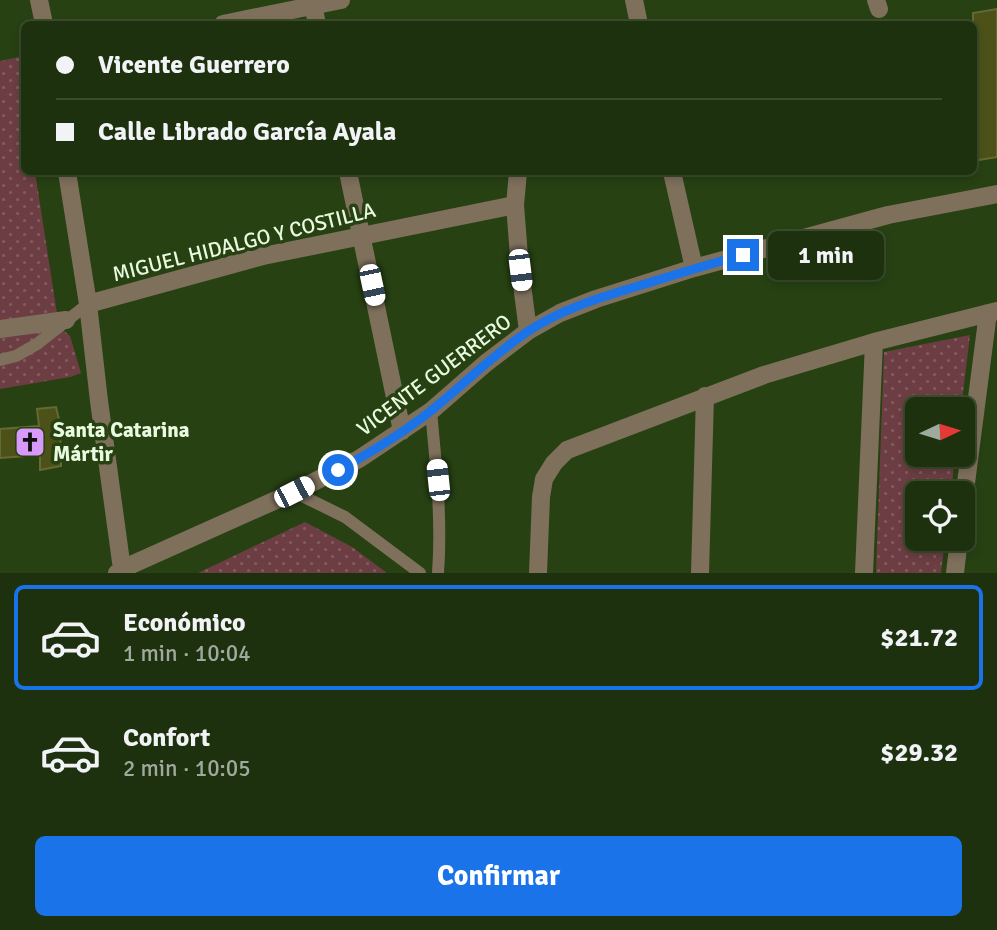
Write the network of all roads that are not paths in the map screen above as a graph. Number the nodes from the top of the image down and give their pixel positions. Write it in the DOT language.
graph roads {
  1 [pos="39,0"];
  2 [pos="341,0"];
  3 [pos="634,0"];
  4 [pos="312,3"];
  5 [pos="43,21"];
  6 [pos="236,21"];
  7 [pos="316,21"];
  8 [pos="638,21"];
  9 [pos="67,175"];
  10 [pos="349,175"];
  11 [pos="517,175"];
  12 [pos="674,175"];
  13 [pos="997,194"];
  14 [pos="515,205"];
  15 [pos="362,236"];
  16 [pos="694,268"];
  17 [pos="88,304"];
  18 [pos="993,312"];
  19 [pos="66,320"];
  20 [pos="0,329"];
  21 [pos="528,331"];
  22 [pos="874,342"];
  23 [pos="0,360"];
  24 [pos="705,396"];
  25 [pos="431,411"];
  26 [pos="402,431"];
  27 [pos="967,481"];
  28 [pos="294,492"];
  29 [pos="958,551"];
  30 [pos="120,572"];
  31 [pos="420,573"];
  32 [pos="438,573"];
  33 [pos="538,573"];
  34 [pos="699,573"];
  35 [pos="864,573"];
  36 [pos="955,573"];
  1 -- 5 [label="street"];
  2 -- 4 [label="street"];
  3 -- 8 [label="street"];
  4 -- 6 [label="street"];
  4 -- 7 [label="street"];
  9 -- 17 [label="street"];
  10 -- 15 [label="street"];
  11 -- 14 [label="street"];
  12 -- 16 [label="street"];
  13 -- 16 [label="street, VICENTE GUERRERO"];
  14 -- 15 [label="street, MIGUEL HIDALGO Y COSTILLA"];
  14 -- 21 [label="street"];
  15 -- 17 [label="street, MIGUEL HIDALGO Y COSTILLA"];
  15 -- 26 [label="street"];
  16 -- 21 [label="street, VICENTE GUERRERO"];
  17 -- 19 [label="lane, MIGUEL HIDALGO Y COSTILLA"];
  17 -- 30 [label="street"];
  18 -- 22 [label="street"];
  18 -- 27 [label="street"];
  19 -- 20 [label="street"];
  19 -- 23 [label="lane, MIGUEL HIDALGO Y COSTILLA"];
  21 -- 25 [label="street, VICENTE GUERRERO"];
  22 -- 24 [label="street"];
  22 -- 35 [label="street"];
  24 -- 33 [label="street"];
  24 -- 34 [label="street"];
  25 -- 26 [label="street, VICENTE GUERRERO"];
  25 -- 32 [label="lane"];
  26 -- 28 [label="street, VICENTE GUERRERO"];
  28 -- 30 [label="street, VICENTE GUERRERO"];
  28 -- 31 [label="lane"];
  29 -- 36 [label="street"];
}
